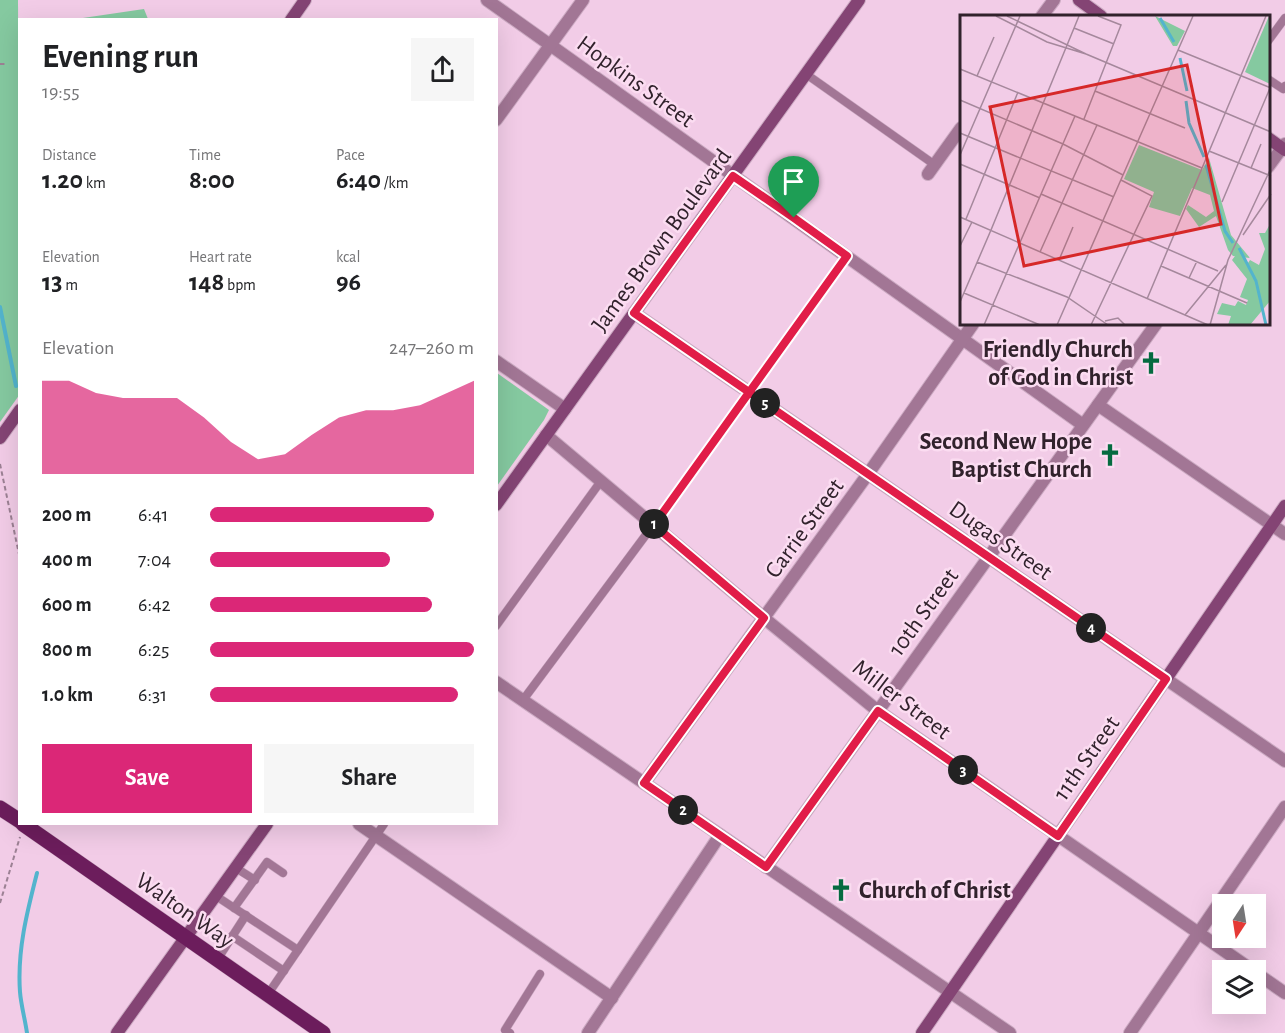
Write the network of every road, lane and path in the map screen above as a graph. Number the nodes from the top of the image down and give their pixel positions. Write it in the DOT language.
graph roads {
  1 [pos="305,0"];
  2 [pos="487,0"];
  3 [pos="583,0"];
  4 [pos="859,0"];
  5 [pos="1054,0"];
  6 [pos="1079,0"];
  7 [pos="1043,15"];
  8 [pos="1100,15"];
  9 [pos="292,18"];
  10 [pos="1285,18"];
  11 [pos="1270,40"];
  12 [pos="550,45"];
  13 [pos="0,64"];
  14 [pos="7,64"];
  15 [pos="806,74"];
  16 [pos="1270,80"];
  17 [pos="1285,86"];
  18 [pos="498,117"];
  19 [pos="960,129"];
  20 [pos="1270,139"];
  21 [pos="1284,148"];
  22 [pos="1270,166"];
  23 [pos="931,170"];
  24 [pos="733,176"];
  25 [pos="847,256"];
  26 [pos="634,313"];
  27 [pos="972,326"];
  28 [pos="1155,326"];
  29 [pos="962,339"];
  30 [pos="498,362"];
  31 [pos="750,392"];
  32 [pos="1098,405"];
  33 [pos="565,409"];
  34 [pos="18,413"];
  35 [pos="1083,425"];
  36 [pos="546,435"];
  37 [pos="0,438"];
  38 [pos="0,464"];
  39 [pos="868,474"];
  40 [pos="601,481"];
  41 [pos="498,502"];
  42 [pos="1285,506"];
  43 [pos="654,525"];
  44 [pos="1272,525"];
  45 [pos="1285,534"];
  46 [pos="18,550"];
  47 [pos="989,557"];
  48 [pos="764,618"];
  49 [pos="498,623"];
  50 [pos="1166,679"];
  51 [pos="498,683"];
  52 [pos="523,700"];
  53 [pos="878,711"];
  54 [pos="1285,762"];
  55 [pos="644,783"];
  56 [pos="1285,807"];
  57 [pos="0,808"];
  58 [pos="18,820"];
  59 [pos="24,825"];
  60 [pos="25,825"];
  61 [pos="266,825"];
  62 [pos="361,825"];
  63 [pos="383,825"];
  64 [pos="376,835"];
  65 [pos="720,835"];
  66 [pos="1058,836"];
  67 [pos="766,867"];
  68 [pos="236,868"];
  69 [pos="283,873"];
  70 [pos="255,880"];
  71 [pos="216,896"];
  72 [pos="0,903"];
  73 [pos="234,908"];
  74 [pos="246,915"];
  75 [pos="1198,933"];
  76 [pos="232,936"];
  77 [pos="185,938"];
  78 [pos="298,950"];
  79 [pos="218,960"];
  80 [pos="1237,960"];
  81 [pos="284,971"];
  82 [pos="540,974"];
  83 [pos="1266,980"];
  84 [pos="950,992"];
  85 [pos="1285,993"];
  86 [pos="268,994"];
  87 [pos="612,998"];
  88 [pos="117,1033"];
  89 [pos="323,1033"];
  90 [pos="510,1033"];
  91 [pos="588,1033"];
  92 [pos="922,1033"];
  93 [pos="1010,1033"];
  94 [pos="1130,1033"];
  1 -- 9 [label="street"];
  2 -- 12 [label="street, Hopkins Street"];
  3 -- 12 [label="street"];
  4 -- 15 [label="street, James Brown Boulevard"];
  5 -- 7 [label="street"];
  6 -- 8 [label="street"];
  10 -- 11 [label="lane"];
  12 -- 18 [label="street"];
  12 -- 24 [label="street, Hopkins Street"];
  13 -- 14 [label="path"];
  15 -- 23 [label="lane"];
  15 -- 24 [label="street, James Brown Boulevard"];
  16 -- 17 [label="lane"];
  19 -- 23 [label="street"];
  20 -- 21 [label="street"];
  21 -- 22 [label="street"];
  24 -- 25 [label="street, Hopkins Street"];
  24 -- 26 [label="street, James Brown Boulevard"];
  25 -- 29 [label="street, Hopkins Street"];
  25 -- 31 [label="lane"];
  26 -- 31 [label="street, Dugas Street"];
  26 -- 33 [label="street, James Brown Boulevard"];
  27 -- 29 [label="street, Carrie Street"];
  28 -- 32 [label="street, 10th Street"];
  29 -- 35 [label="street, Hopkins Street"];
  29 -- 39 [label="street, Carrie Street"];
  30 -- 33 [label="street"];
  31 -- 39 [label="street, Dugas Street"];
  31 -- 43 [label="lane"];
  32 -- 35 [label="street, 10th Street"];
  32 -- 44 [label="street"];
  33 -- 36 [label="street, James Brown Boulevard"];
  34 -- 37 [label="street"];
  35 -- 47 [label="street, 10th Street"];
  36 -- 40 [label="street, Miller Street"];
  36 -- 41 [label="street, James Brown Boulevard"];
  38 -- 46 [label="path"];
  39 -- 47 [label="street, Dugas Street"];
  39 -- 48 [label="street, Carrie Street"];
  40 -- 43 [label="street, Miller Street"];
  40 -- 49 [label="lane"];
  42 -- 44 [label="street, 11th Street"];
  43 -- 48 [label="street, Miller Street"];
  43 -- 52 [label="lane"];
  44 -- 45 [label="street"];
  44 -- 50 [label="street, 11th Street"];
  47 -- 50 [label="street, Dugas Street"];
  47 -- 53 [label="street, 10th Street"];
  48 -- 53 [label="street, Miller Street"];
  48 -- 55 [label="street, Carrie Street"];
  50 -- 54 [label="street, Dugas Street"];
  50 -- 66 [label="street, 11th Street"];
  51 -- 52 [label="street"];
  52 -- 55 [label="street"];
  53 -- 66 [label="street, Miller Street"];
  53 -- 67 [label="street, 10th Street"];
  55 -- 65 [label="street"];
  56 -- 75 [label="street"];
  57 -- 58 [label="main road, Walton Way"];
  59 -- 72 [label="path"];
  60 -- 77 [label="main road, Walton Way"];
  61 -- 68 [label="street"];
  62 -- 64 [label="street"];
  63 -- 64 [label="lane"];
  64 -- 78 [label="lane"];
  64 -- 87 [label="street"];
  65 -- 67 [label="street"];
  65 -- 87 [label="street"];
  66 -- 75 [label="street, Miller Street"];
  66 -- 84 [label="street, 11th Street"];
  67 -- 84 [label="street"];
  68 -- 70 [label="lane"];
  68 -- 71 [label="street"];
  69 -- 70 [label="lane"];
  70 -- 73 [label="lane"];
  71 -- 73 [label="lane"];
  71 -- 77 [label="street"];
  73 -- 74 [label="lane"];
  74 -- 76 [label="lane"];
  74 -- 78 [label="lane"];
  75 -- 80 [label="street, Miller Street"];
  75 -- 94 [label="street"];
  76 -- 79 [label="lane"];
  76 -- 81 [label="lane"];
  77 -- 79 [label="main road, Walton Way"];
  77 -- 88 [label="street"];
  78 -- 81 [label="lane"];
  79 -- 86 [label="main road, Walton Way"];
  81 -- 86 [label="lane"];
  82 -- 90 [label="lane"];
  83 -- 85 [label="street, Miller Street"];
  84 -- 92 [label="street, 11th Street"];
  84 -- 93 [label="street"];
  86 -- 89 [label="main road, Walton Way"];
  87 -- 91 [label="street"];
}
